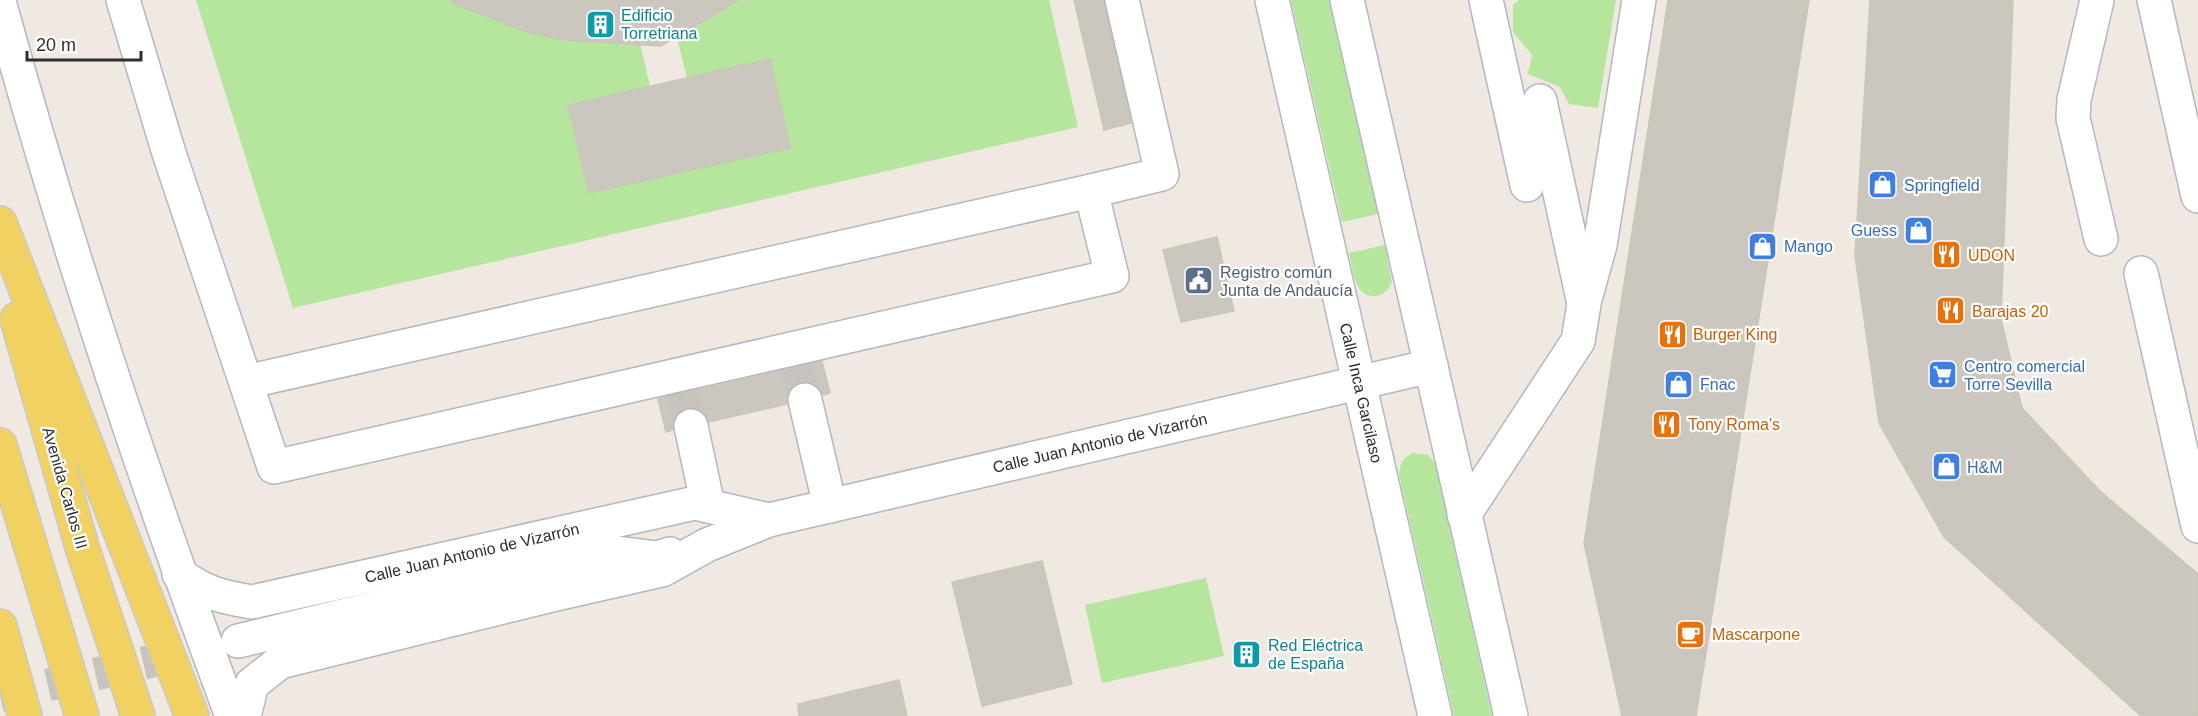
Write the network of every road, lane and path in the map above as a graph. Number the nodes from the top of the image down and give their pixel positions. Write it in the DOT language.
graph roads {
  1 [pos="123,0"];
  2 [pos="1122,0"];
  3 [pos="1272,0"];
  4 [pos="1486,0"];
  5 [pos="1639,0"];
  6 [pos="2097,0"];
  7 [pos="2154,0"];
  8 [pos="1349,2"];
  9 [pos="0,6"];
  10 [pos="1540,101"];
  11 [pos="1527,185"];
  12 [pos="1091,191"];
  13 [pos="2198,196"];
  14 [pos="0,223"];
  15 [pos="2101,239"];
  16 [pos="0,257"];
  17 [pos="2141,273"];
  18 [pos="1584,304"];
  19 [pos="1431,366"];
  20 [pos="246,382"];
  21 [pos="1359,383"];
  22 [pos="805,400"];
  23 [pos="691,426"];
  24 [pos="0,445"];
  25 [pos="708,506"];
  26 [pos="830,506"];
  27 [pos="1464,515"];
  28 [pos="768,520"];
  29 [pos="2198,526"];
  30 [pos="707,545"];
  31 [pos="179,574"];
  32 [pos="0,626"];
  33 [pos="238,641"];
  34 [pos="26,716"];
  35 [pos="82,716"];
  36 [pos="138,716"];
  37 [pos="192,716"];
  38 [pos="232,716"];
  39 [pos="244,716"];
  40 [pos="1435,716"];
  41 [pos="1510,716"];
  1 -- 20 [label="street"];
  2 -- 12 [label="street"];
  3 -- 21 [label="street, Calle Inca Garcilaso"];
  4 -- 11 [label="street"];
  5 -- 18 [label="street"];
  6 -- 15 [label="street"];
  7 -- 13 [label="street"];
  8 -- 19 [label="street"];
  9 -- 31 [label="street"];
  10 -- 18 [label="street"];
  12 -- 20 [label="street"];
  12 -- 20 [label="street"];
  14 -- 37 [label="main road"];
  16 -- 36 [label="main road, Avenida Carlos III"];
  17 -- 29 [label="street"];
  18 -- 27 [label="street"];
  19 -- 21 [label="street, Calle Juan Antonio de Vizarrón"];
  19 -- 27 [label="street"];
  21 -- 26 [label="street, Calle Juan Antonio de Vizarrón"];
  21 -- 40 [label="street, Calle Inca Garcilaso"];
  22 -- 26 [label="street"];
  23 -- 25 [label="street"];
  24 -- 35 [label="main road"];
  25 -- 28 [label="street, Calle Juan Antonio de Vizarrón"];
  25 -- 31 [label="street, Calle Juan Antonio de Vizarrón"];
  26 -- 28 [label="street, Calle Juan Antonio de Vizarrón"];
  27 -- 41 [label="street"];
  28 -- 30 [label="street, Calle Juan Antonio de Vizarrón"];
  30 -- 33 [label="street"];
  30 -- 39 [label="street, Calle Juan Antonio de Vizarrón"];
  31 -- 38 [label="street"];
  32 -- 34 [label="main road"];
}
